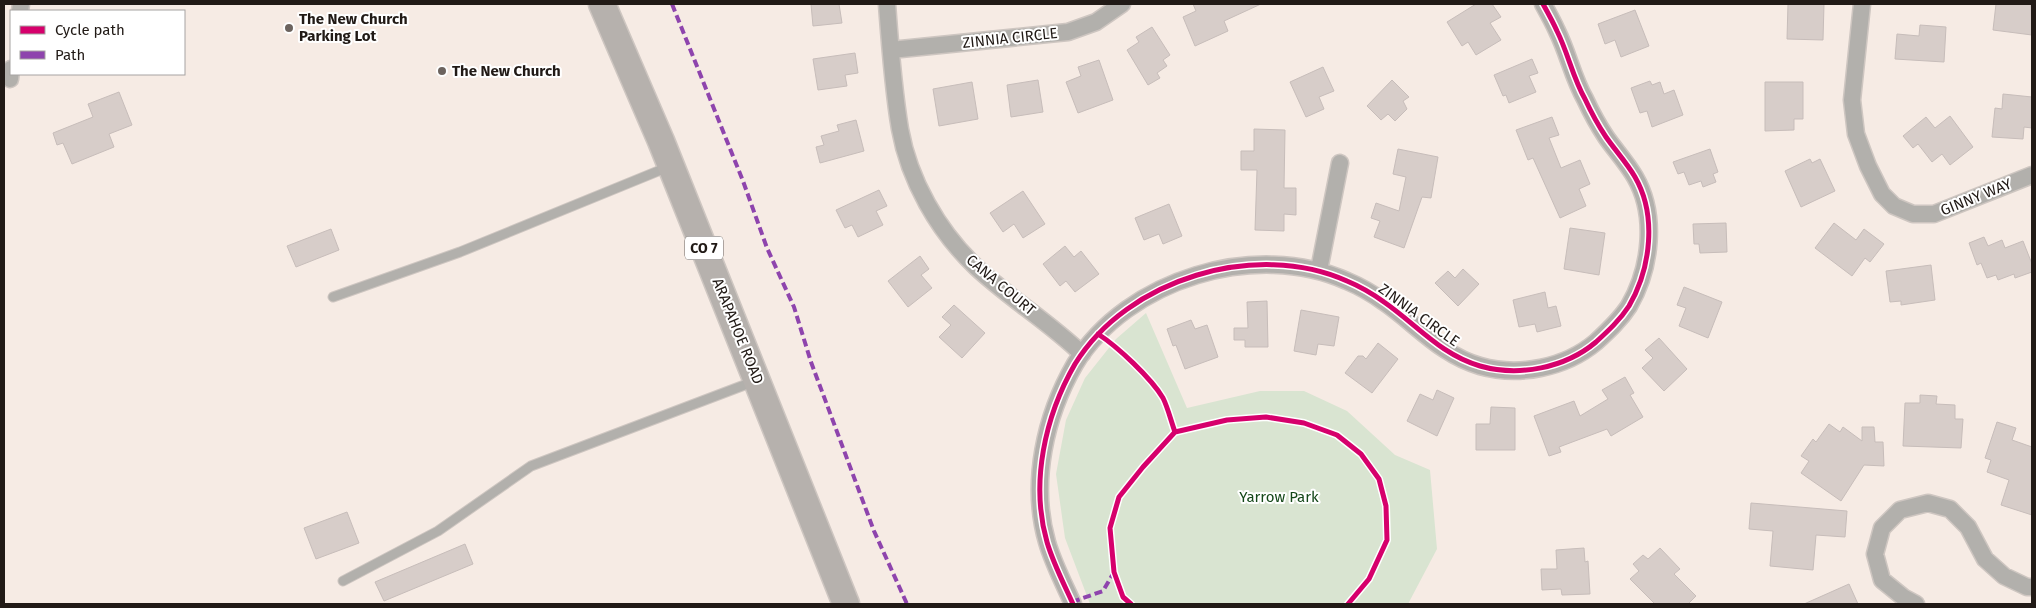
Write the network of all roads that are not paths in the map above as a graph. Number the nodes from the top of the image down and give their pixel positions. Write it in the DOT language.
graph roads {
  1 [pos="17,4"];
  2 [pos="21,4"];
  3 [pos="602,4"];
  4 [pos="887,4"];
  5 [pos="1122,4"];
  6 [pos="1543,4"];
  7 [pos="1862,4"];
  8 [pos="891,50"];
  9 [pos="1340,163"];
  10 [pos="671,165"];
  11 [pos="2032,175"];
  12 [pos="1318,270"];
  13 [pos="333,297"];
  14 [pos="1082,354"];
  15 [pos="758,380"];
  16 [pos="342,581"];
  17 [pos="2032,587"];
  18 [pos="846,604"];
  19 [pos="1073,604"];
  20 [pos="1916,604"];
  1 -- 2 [label="street"];
  3 -- 10 [label="main road, ARAPAHOE ROAD / CO 7"];
  4 -- 8 [label="street, CANA COURT"];
  5 -- 8 [label="street, ZINNIA CIRCLE"];
  6 -- 12 [label="street, ZINNIA CIRCLE"];
  7 -- 11 [label="street, GINNY WAY"];
  8 -- 14 [label="street, CANA COURT"];
  9 -- 12 [label="street"];
  10 -- 13 [label="lane"];
  10 -- 15 [label="main road, ARAPAHOE ROAD / CO 7"];
  12 -- 14 [label="street, ZINNIA CIRCLE"];
  14 -- 19 [label="street, ZINNIA CIRCLE"];
  15 -- 16 [label="lane"];
  15 -- 18 [label="main road, ARAPAHOE ROAD / CO 7"];
  17 -- 20 [label="street"];
}
